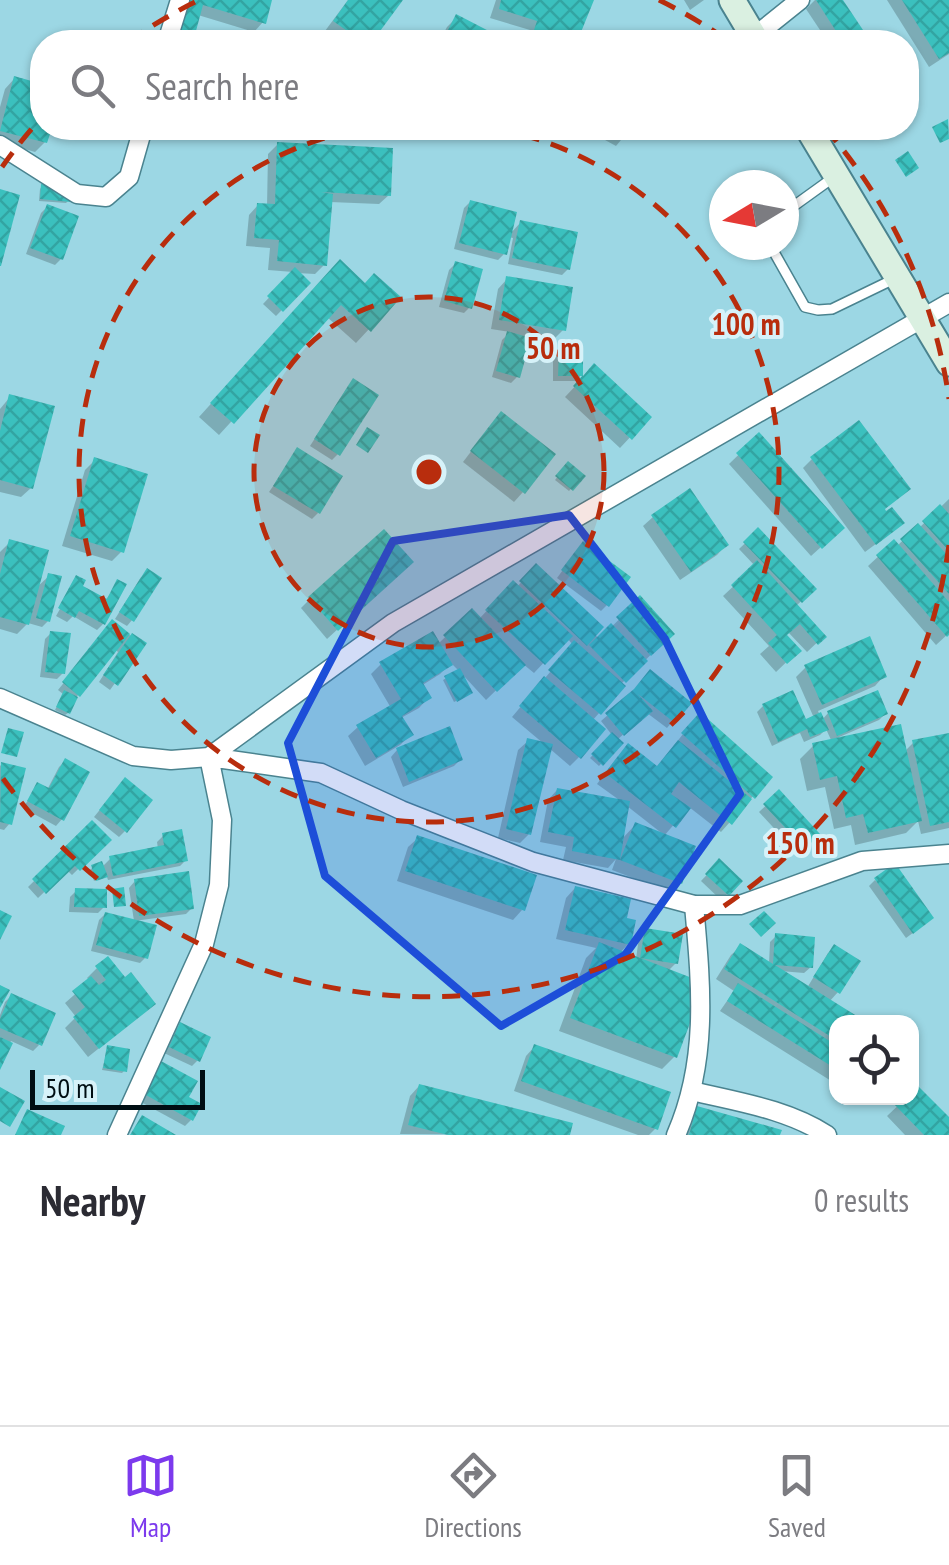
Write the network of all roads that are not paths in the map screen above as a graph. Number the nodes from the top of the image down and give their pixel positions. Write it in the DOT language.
graph roads {
  1 [pos="180,0"];
  2 [pos="732,0"];
  3 [pos="800,0"];
  4 [pos="171,30"];
  5 [pos="749,30"];
  6 [pos="766,30"];
  7 [pos="140,140"];
  8 [pos="815,140"];
  9 [pos="0,145"];
  10 [pos="837,176"];
  11 [pos="799,203"];
  12 [pos="778,260"];
  13 [pos="898,278"];
  14 [pos="949,303"];
  15 [pos="922,318"];
  16 [pos="949,363"];
  17 [pos="0,698"];
  18 [pos="208,757"];
  19 [pos="949,854"];
  20 [pos="694,905"];
  21 [pos="692,1091"];
  22 [pos="117,1135"];
  23 [pos="676,1135"];
  24 [pos="827,1135"];
  1 -- 4 [label="street"];
  2 -- 5 [label="main road"];
  3 -- 6 [label="street"];
  7 -- 9 [label="street"];
  8 -- 10 [label="main road"];
  10 -- 11 [label="lane"];
  10 -- 13 [label="main road"];
  12 -- 13 [label="lane"];
  13 -- 15 [label="main road"];
  14 -- 15 [label="street"];
  15 -- 16 [label="main road"];
  15 -- 18 [label="street"];
  17 -- 18 [label="street"];
  18 -- 20 [label="street"];
  18 -- 22 [label="street"];
  19 -- 20 [label="street"];
  20 -- 21 [label="street"];
  21 -- 23 [label="street"];
  21 -- 24 [label="street"];
}
